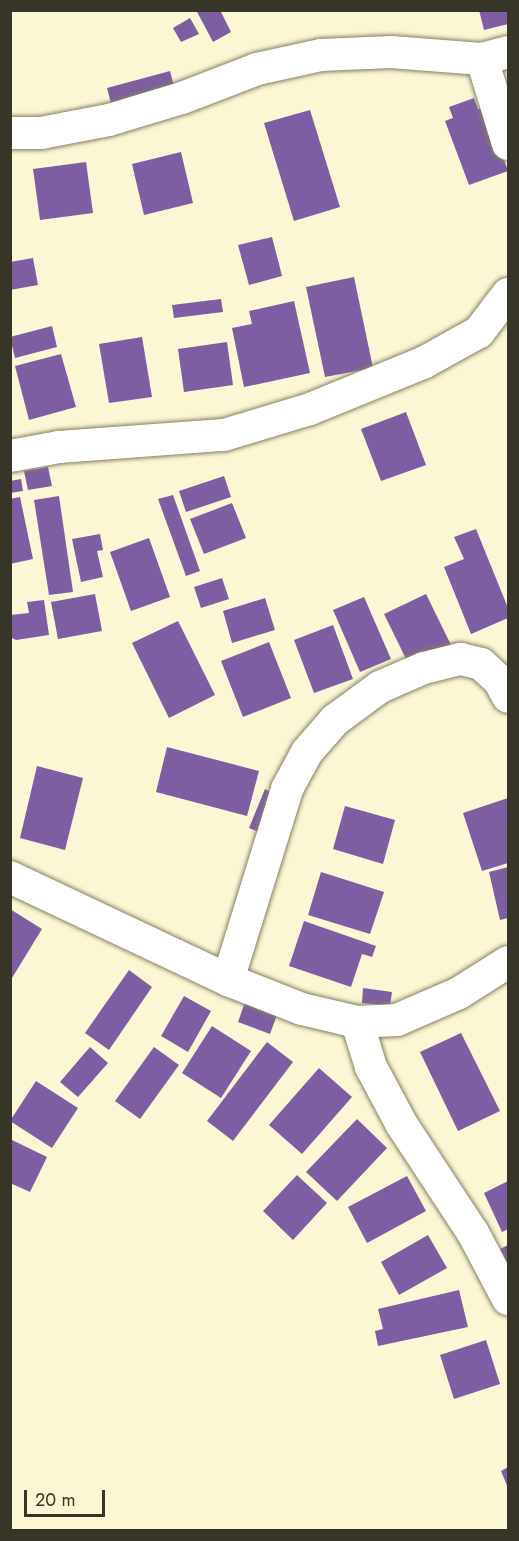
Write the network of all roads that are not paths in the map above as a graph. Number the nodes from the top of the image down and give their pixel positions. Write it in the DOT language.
graph roads {
  1 [pos="495,55"];
  2 [pos="10,133"];
  3 [pos="508,144"];
  4 [pos="508,294"];
  5 [pos="10,456"];
  6 [pos="508,697"];
  7 [pos="10,877"];
  8 [pos="508,962"];
  9 [pos="228,980"];
  10 [pos="357,1022"];
  11 [pos="508,1299"];
  1 -- 2 [label="street"];
  1 -- 3 [label="street"];
  4 -- 5 [label="street"];
  6 -- 9 [label="street"];
  7 -- 9 [label="street"];
  8 -- 10 [label="street"];
  9 -- 10 [label="street"];
  10 -- 11 [label="street"];
}
